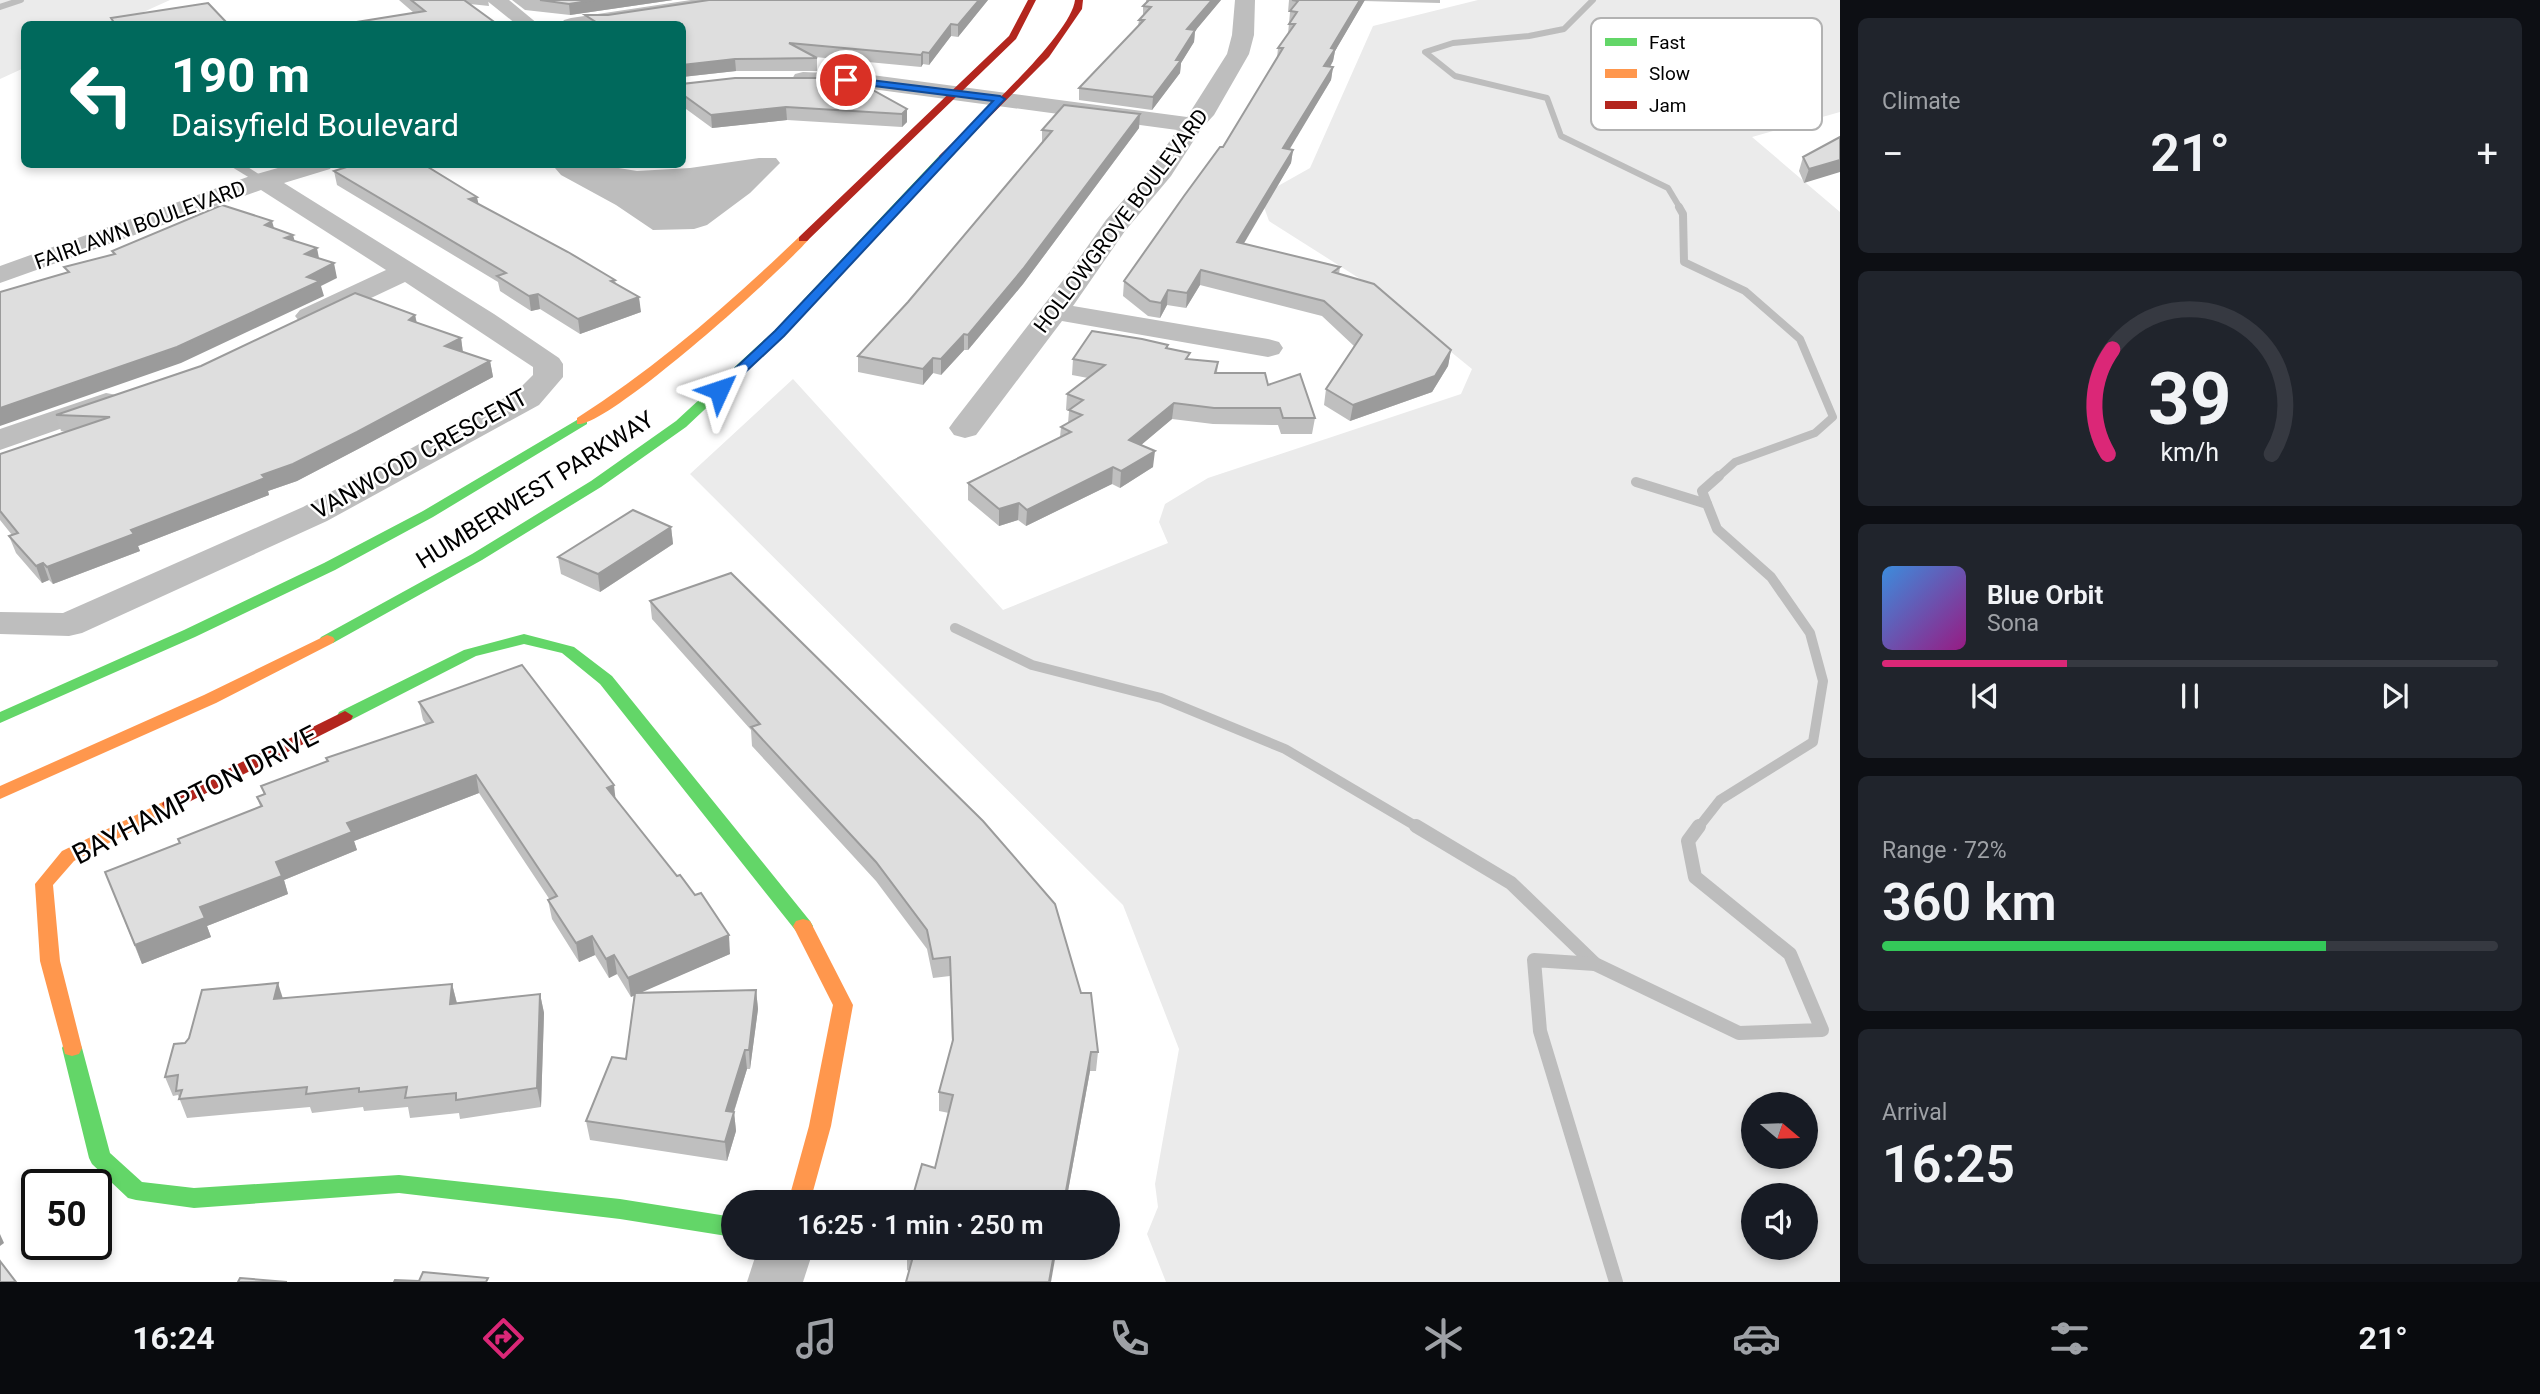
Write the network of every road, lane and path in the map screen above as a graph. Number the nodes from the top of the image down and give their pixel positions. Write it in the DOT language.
graph roads {
  1 [pos="496,0"];
  2 [pos="731,0"];
  3 [pos="1032,0"];
  4 [pos="1079,0"];
  5 [pos="1245,0"];
  6 [pos="524,21"];
  7 [pos="591,21"];
  8 [pos="786,79"];
  9 [pos="954,93"];
  10 [pos="1000,99"];
  11 [pos="1192,125"];
  12 [pos="240,168"];
  13 [pos="306,168"];
  14 [pos="262,180"];
  15 [pos="406,271"];
  16 [pos="0,275"];
  17 [pos="1054,311"];
  18 [pos="290,326"];
  19 [pos="1268,348"];
  20 [pos="129,394"];
  21 [pos="965,429"];
  22 [pos="0,440"];
  23 [pos="0,623"];
  24 [pos="0,718"];
  25 [pos="0,793"];
  26 [pos="802,1190"];
  27 [pos="721,1225"];
  28 [pos="782,1260"];
  29 [pos="775,1282"];
  1 -- 6 [label="street"];
  2 -- 7 [label="street"];
  3 -- 9 [label="main road, HUMBERWEST PARKWAY"];
  4 -- 10 [label="main road, HUMBERWEST PARKWAY"];
  5 -- 11 [label="street, HOLLOWGROVE BOULEVARD"];
  8 -- 9 [label="street"];
  9 -- 10 [label="street"];
  9 -- 24 [label="main road, HUMBERWEST PARKWAY"];
  10 -- 11 [label="street"];
  10 -- 25 [label="main road, HUMBERWEST PARKWAY"];
  11 -- 17 [label="street, HOLLOWGROVE BOULEVARD"];
  12 -- 14 [label="lane"];
  13 -- 14 [label="street, FAIRLAWN BOULEVARD"];
  14 -- 15 [label="street, VANWOOD CRESCENT"];
  14 -- 16 [label="street, FAIRLAWN BOULEVARD"];
  15 -- 18 [label="street"];
  15 -- 23 [label="street, VANWOOD CRESCENT"];
  17 -- 19 [label="street"];
  17 -- 21 [label="street, HOLLOWGROVE BOULEVARD"];
  20 -- 22 [label="street"];
  26 -- 27 [label="main road, BAYHAMPTON DRIVE"];
  28 -- 29 [label="street"];
}
